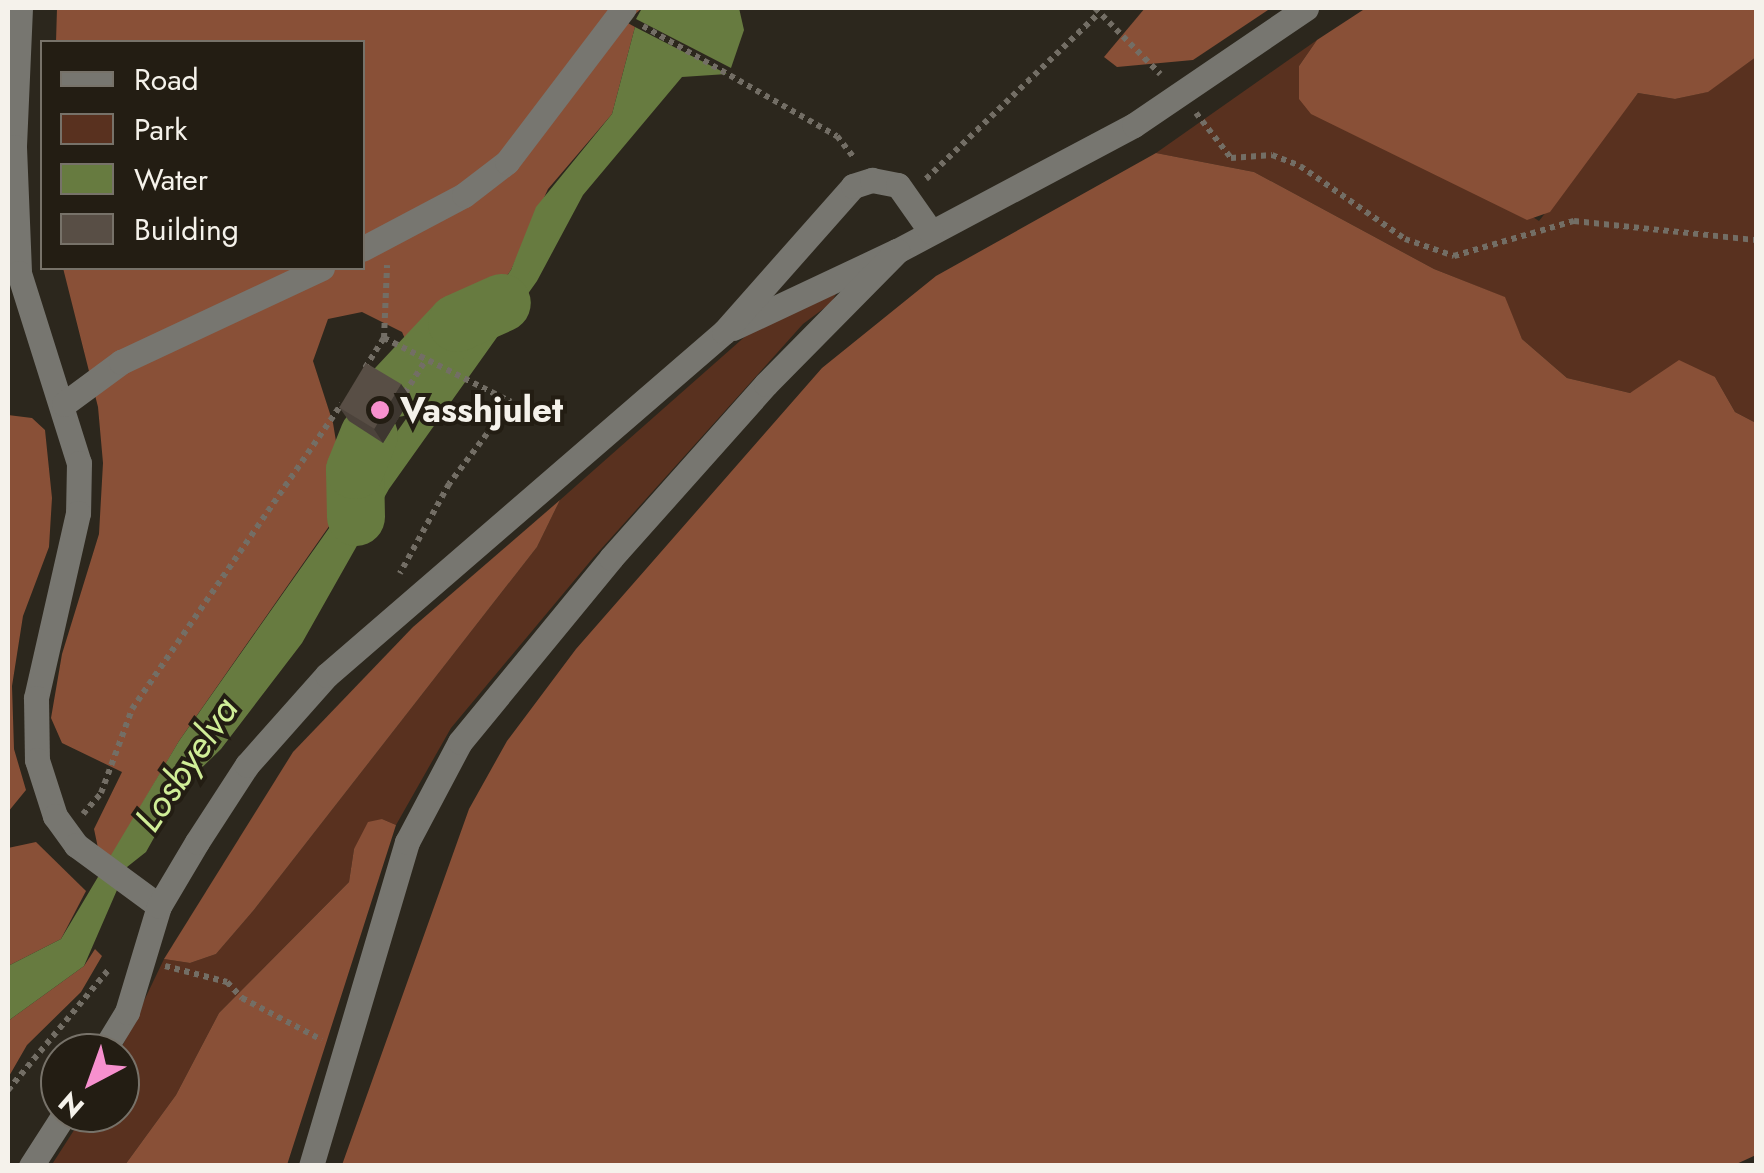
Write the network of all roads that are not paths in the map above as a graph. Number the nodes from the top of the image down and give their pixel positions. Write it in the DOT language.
graph roads {
  1 [pos="20,8"];
  2 [pos="1306,8"];
  3 [pos="633,16"];
  4 [pos="931,232"];
  5 [pos="373,244"];
  6 [pos="897,251"];
  7 [pos="318,270"];
  8 [pos="724,332"];
  9 [pos="64,404"];
  10 [pos="159,906"];
  11 [pos="114,1033"];
  12 [pos="52,1133"];
  13 [pos="30,1166"];
  14 [pos="311,1166"];
  1 -- 9 [label="street"];
  2 -- 4 [label="street"];
  3 -- 5 [label="street"];
  4 -- 6 [label="street"];
  4 -- 8 [label="street"];
  6 -- 8 [label="street"];
  6 -- 14 [label="street"];
  7 -- 9 [label="street"];
  8 -- 10 [label="street"];
  9 -- 10 [label="street"];
  10 -- 11 [label="street"];
  12 -- 13 [label="street"];
}
